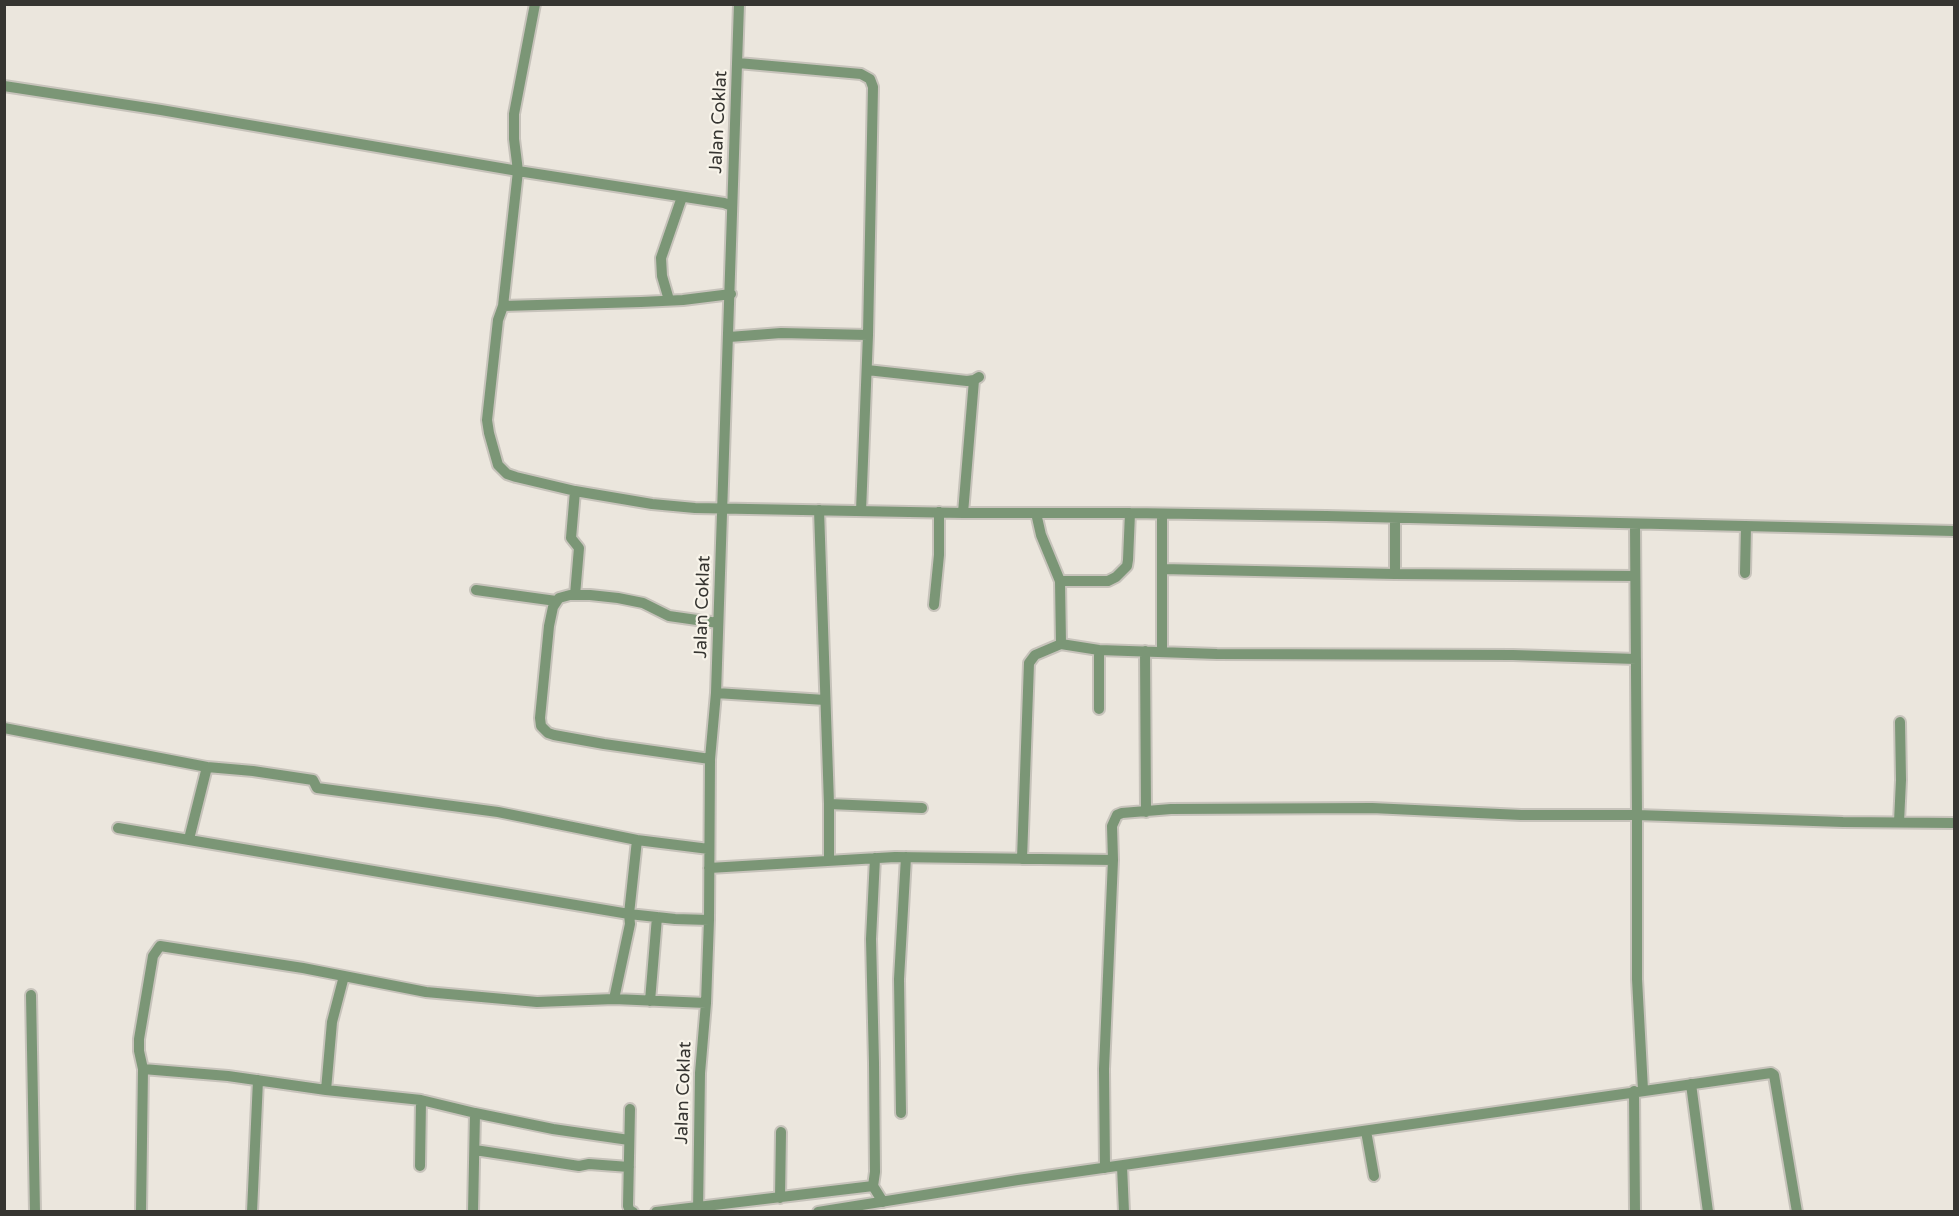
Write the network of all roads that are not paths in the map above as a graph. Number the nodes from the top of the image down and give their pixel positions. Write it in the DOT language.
graph roads {
  1 [pos="535,4"];
  2 [pos="739,4"];
  3 [pos="738,63"];
  4 [pos="4,86"];
  5 [pos="518,171"];
  6 [pos="682,197"];
  7 [pos="732,206"];
  8 [pos="731,294"];
  9 [pos="669,300"];
  10 [pos="503,306"];
  11 [pos="868,335"];
  12 [pos="729,337"];
  13 [pos="867,370"];
  14 [pos="575,491"];
  15 [pos="722,508"];
  16 [pos="819,510"];
  17 [pos="861,511"];
  18 [pos="939,512"];
  19 [pos="963,513"];
  20 [pos="1036,513"];
  21 [pos="1130,513"];
  22 [pos="1162,514"];
  23 [pos="1395,519"];
  24 [pos="1635,525"];
  25 [pos="1746,526"];
  26 [pos="1954,531"];
  27 [pos="1162,569"];
  28 [pos="1745,573"];
  29 [pos="1395,574"];
  30 [pos="1635,576"];
  31 [pos="1060,580"];
  32 [pos="476,590"];
  33 [pos="575,595"];
  34 [pos="556,601"];
  35 [pos="934,605"];
  36 [pos="718,623"];
  37 [pos="1061,644"];
  38 [pos="1099,650"];
  39 [pos="1145,651"];
  40 [pos="1162,651"];
  41 [pos="1636,659"];
  42 [pos="716,693"];
  43 [pos="825,700"];
  44 [pos="1099,709"];
  45 [pos="1900,722"];
  46 [pos="4,728"];
  47 [pos="710,759"];
  48 [pos="207,767"];
  49 [pos="829,804"];
  50 [pos="922,808"];
  51 [pos="1146,812"];
  52 [pos="1637,815"];
  53 [pos="1899,822"];
  54 [pos="1954,823"];
  55 [pos="118,828"];
  56 [pos="189,839"];
  57 [pos="637,843"];
  58 [pos="709,849"];
  59 [pos="906,857"];
  60 [pos="875,858"];
  61 [pos="829,860"];
  62 [pos="1022,860"];
  63 [pos="1113,860"];
  64 [pos="709,868"];
  65 [pos="628,914"];
  66 [pos="657,917"];
  67 [pos="709,920"];
  68 [pos="344,976"];
  69 [pos="31,995"];
  70 [pos="614,999"];
  71 [pos="650,1001"];
  72 [pos="706,1003"];
  73 [pos="144,1069"];
  74 [pos="258,1080"];
  75 [pos="1691,1084"];
  76 [pos="326,1090"];
  77 [pos="1639,1090"];
  78 [pos="421,1100"];
  79 [pos="630,1109"];
  80 [pos="476,1113"];
  81 [pos="901,1113"];
  82 [pos="1366,1131"];
  83 [pos="782,1132"];
  84 [pos="629,1140"];
  85 [pos="475,1150"];
  86 [pos="420,1166"];
  87 [pos="1122,1166"];
  88 [pos="629,1167"];
  89 [pos="1105,1168"];
  90 [pos="1374,1176"];
  91 [pos="873,1186"];
  92 [pos="780,1198"];
  93 [pos="883,1202"];
  94 [pos="698,1209"];
  95 [pos="659,1211"];
  96 [pos="35,1212"];
  97 [pos="141,1212"];
  98 [pos="252,1212"];
  99 [pos="473,1212"];
  100 [pos="633,1212"];
  101 [pos="818,1212"];
  102 [pos="1124,1212"];
  103 [pos="1635,1212"];
  104 [pos="1708,1212"];
  105 [pos="1797,1212"];
  1 -- 5 [label="street"];
  2 -- 3 [label="street, Jalan Coklat"];
  3 -- 7 [label="street, Jalan Coklat"];
  3 -- 11 [label="street"];
  4 -- 5 [label="street"];
  5 -- 6 [label="street"];
  5 -- 10 [label="street"];
  6 -- 7 [label="street"];
  6 -- 9 [label="street"];
  7 -- 8 [label="street, Jalan Coklat"];
  8 -- 9 [label="street"];
  8 -- 12 [label="street, Jalan Coklat"];
  9 -- 10 [label="street"];
  10 -- 14 [label="street"];
  11 -- 12 [label="street"];
  11 -- 13 [label="street"];
  12 -- 15 [label="street, Jalan Coklat"];
  13 -- 17 [label="street"];
  13 -- 19 [label="street"];
  14 -- 15 [label="street"];
  14 -- 33 [label="street"];
  15 -- 16 [label="street"];
  15 -- 36 [label="street, Jalan Coklat"];
  16 -- 17 [label="street"];
  16 -- 43 [label="street"];
  17 -- 18 [label="street"];
  18 -- 19 [label="street"];
  18 -- 35 [label="street"];
  19 -- 20 [label="street"];
  20 -- 21 [label="street"];
  20 -- 31 [label="street"];
  21 -- 22 [label="street"];
  21 -- 31 [label="street"];
  22 -- 23 [label="street"];
  22 -- 27 [label="street"];
  23 -- 24 [label="street"];
  23 -- 29 [label="street"];
  24 -- 25 [label="street"];
  24 -- 30 [label="street"];
  25 -- 26 [label="street"];
  25 -- 28 [label="street"];
  27 -- 29 [label="street"];
  27 -- 40 [label="street"];
  29 -- 30 [label="street"];
  30 -- 41 [label="street"];
  31 -- 37 [label="street"];
  32 -- 34 [label="street"];
  33 -- 34 [label="street"];
  33 -- 36 [label="street"];
  34 -- 47 [label="street"];
  36 -- 42 [label="street, Jalan Coklat"];
  37 -- 38 [label="street"];
  37 -- 62 [label="street"];
  38 -- 39 [label="street"];
  38 -- 44 [label="street"];
  39 -- 40 [label="street"];
  39 -- 51 [label="street"];
  40 -- 41 [label="street"];
  41 -- 52 [label="street"];
  42 -- 43 [label="street"];
  42 -- 47 [label="street, Jalan Coklat"];
  43 -- 49 [label="street"];
  45 -- 53 [label="street"];
  46 -- 48 [label="street"];
  47 -- 58 [label="street, Jalan Coklat"];
  48 -- 56 [label="street"];
  48 -- 57 [label="street"];
  49 -- 50 [label="street"];
  49 -- 61 [label="street"];
  51 -- 52 [label="street"];
  51 -- 63 [label="street"];
  52 -- 53 [label="street"];
  52 -- 77 [label="street"];
  53 -- 54 [label="street"];
  55 -- 56 [label="street"];
  56 -- 65 [label="street"];
  57 -- 58 [label="street"];
  57 -- 65 [label="street"];
  58 -- 64 [label="street, Jalan Coklat"];
  59 -- 60 [label="street"];
  59 -- 62 [label="street"];
  59 -- 81 [label="street"];
  60 -- 61 [label="street"];
  60 -- 91 [label="street"];
  61 -- 64 [label="street"];
  62 -- 63 [label="street"];
  63 -- 89 [label="street"];
  64 -- 67 [label="street, Jalan Coklat"];
  65 -- 66 [label="street"];
  65 -- 70 [label="street"];
  66 -- 67 [label="street"];
  66 -- 71 [label="street"];
  67 -- 72 [label="street, Jalan Coklat"];
  68 -- 70 [label="street"];
  68 -- 73 [label="street"];
  68 -- 76 [label="street"];
  69 -- 96 [label="street"];
  70 -- 71 [label="street"];
  71 -- 72 [label="street"];
  72 -- 94 [label="street, Jalan Coklat"];
  73 -- 74 [label="street"];
  73 -- 97 [label="street"];
  74 -- 76 [label="street"];
  74 -- 98 [label="street"];
  75 -- 77 [label="street"];
  75 -- 104 [label="street"];
  75 -- 105 [label="street"];
  76 -- 78 [label="street"];
  77 -- 82 [label="street"];
  77 -- 103 [label="street"];
  78 -- 80 [label="street"];
  78 -- 86 [label="street"];
  79 -- 84 [label="street"];
  80 -- 84 [label="street"];
  80 -- 85 [label="street"];
  82 -- 87 [label="street"];
  82 -- 90 [label="street"];
  83 -- 92 [label="street"];
  84 -- 88 [label="street"];
  85 -- 88 [label="street"];
  85 -- 99 [label="street"];
  87 -- 89 [label="street"];
  87 -- 102 [label="street"];
  88 -- 100 [label="street"];
  89 -- 93 [label="street"];
  91 -- 92 [label="street"];
  91 -- 93 [label="street"];
  92 -- 94 [label="street"];
  93 -- 101 [label="street"];
  94 -- 95 [label="street"];
}
